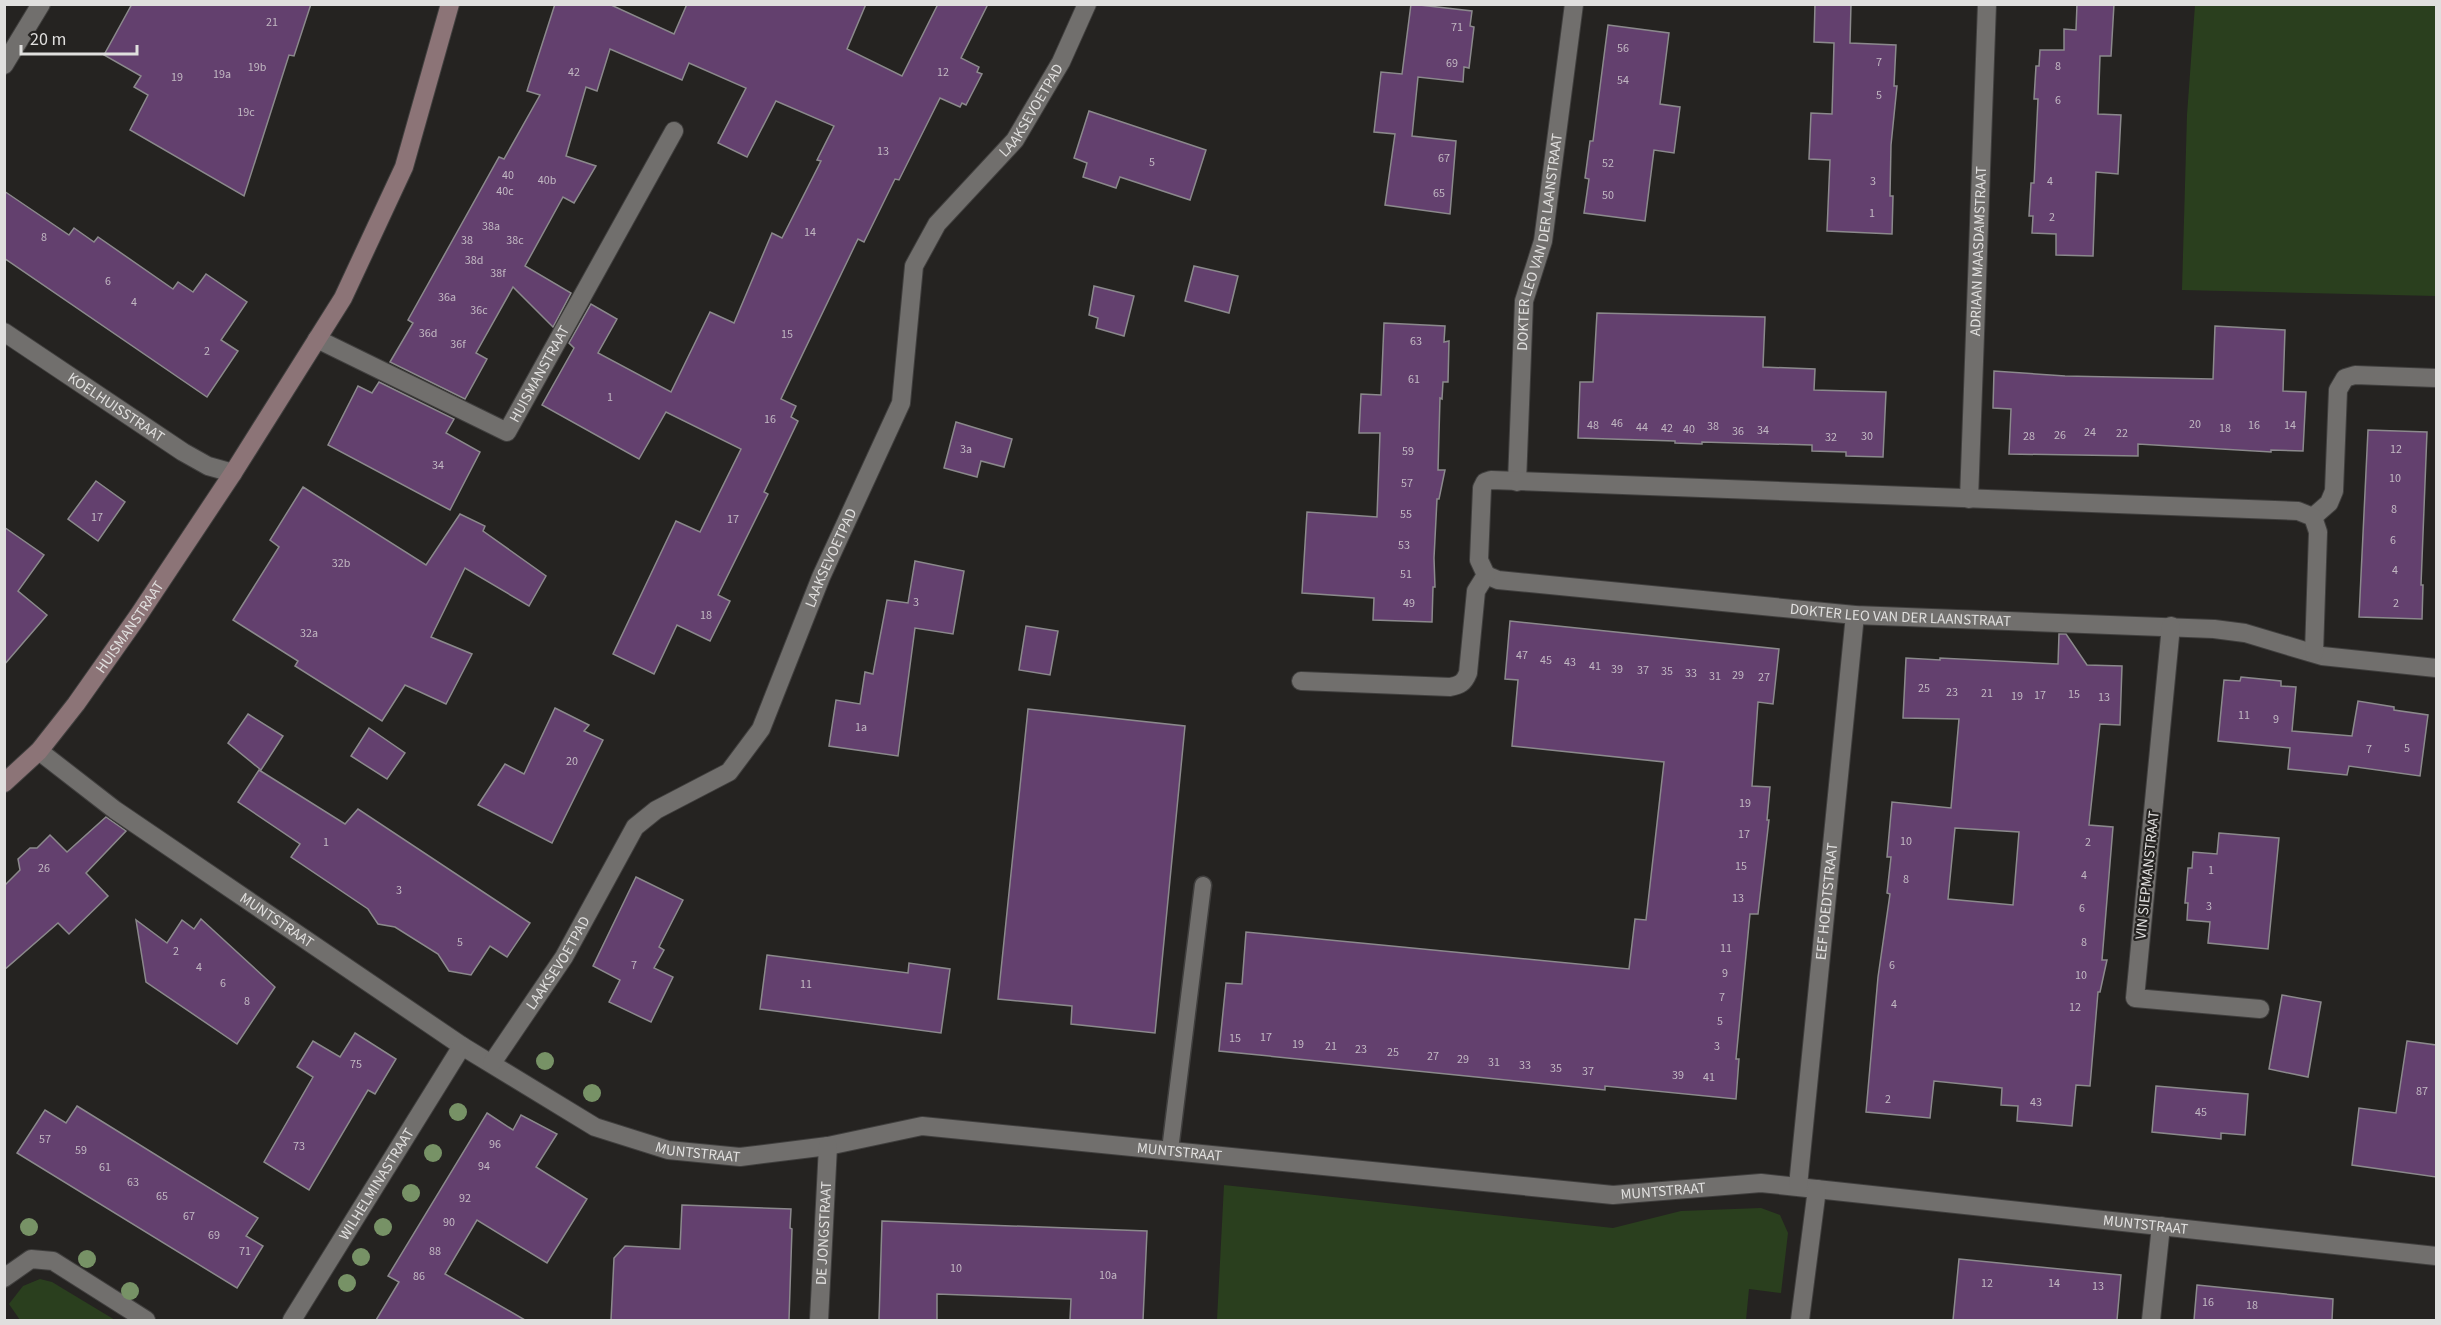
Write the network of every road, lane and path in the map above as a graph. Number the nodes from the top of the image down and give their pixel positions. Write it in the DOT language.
graph roads {
  1 [pos="41,4"];
  2 [pos="450,4"];
  3 [pos="1087,4"];
  4 [pos="1574,4"];
  5 [pos="1987,4"];
  6 [pos="4,65"];
  7 [pos="674,131"];
  8 [pos="4,332"];
  9 [pos="317,339"];
  10 [pos="2436,378"];
  11 [pos="233,473"];
  12 [pos="1517,482"];
  13 [pos="1969,499"];
  14 [pos="2313,517"];
  15 [pos="1486,575"];
  16 [pos="1855,615"];
  17 [pos="2170,626"];
  18 [pos="2314,653"];
  19 [pos="2436,669"];
  20 [pos="1301,681"];
  21 [pos="39,751"];
  22 [pos="4,783"];
  23 [pos="1203,885"];
  24 [pos="2260,1009"];
  25 [pos="462,1046"];
  26 [pos="492,1063"];
  27 [pos="828,1146"];
  28 [pos="1170,1150"];
  29 [pos="1798,1186"];
  30 [pos="1817,1189"];
  31 [pos="2161,1226"];
  32 [pos="2436,1256"];
  33 [pos="4,1278"];
  34 [pos="146,1320"];
  35 [pos="292,1320"];
  36 [pos="819,1320"];
  37 [pos="1800,1320"];
  38 [pos="2151,1320"];
  1 -- 6 [label="street"];
  2 -- 9 [label="street, HUISMANSTRAAT"];
  3 -- 26 [label="street, LAAKSEVOETPAD"];
  4 -- 12 [label="street, DOKTER LEO VAN DER LAANSTRAAT"];
  5 -- 13 [label="street, ADRIAAN MAASDAMSTRAAT"];
  7 -- 9 [label="street, HUISMANSTRAAT"];
  8 -- 11 [label="street, KOELHUISSTRAAT"];
  9 -- 11 [label="street, HUISMANSTRAAT"];
  10 -- 14 [label="street"];
  11 -- 21 [label="street, HUISMANSTRAAT"];
  12 -- 13 [label="street"];
  12 -- 15 [label="street"];
  13 -- 14 [label="street"];
  14 -- 18 [label="street"];
  15 -- 16 [label="street, DOKTER LEO VAN DER LAANSTRAAT"];
  15 -- 20 [label="street"];
  16 -- 17 [label="street, DOKTER LEO VAN DER LAANSTRAAT"];
  16 -- 29 [label="street, EEF HOEDTSTRAAT"];
  17 -- 18 [label="street, DOKTER LEO VAN DER LAANSTRAAT"];
  17 -- 24 [label="street, VIN SIEPMANSTRAAT"];
  18 -- 19 [label="street, DOKTER LEO VAN DER LAANSTRAAT"];
  21 -- 22 [label="street, HUISMANSTRAAT"];
  21 -- 25 [label="street, MUNTSTRAAT"];
  23 -- 28 [label="lane"];
  25 -- 26 [label="street, MUNTSTRAAT"];
  25 -- 35 [label="street, WILHELMINASTRAAT"];
  26 -- 27 [label="street, MUNTSTRAAT"];
  27 -- 28 [label="street, MUNTSTRAAT"];
  27 -- 36 [label="street, DE JONGSTRAAT"];
  28 -- 29 [label="street, MUNTSTRAAT"];
  29 -- 30 [label="street, MUNTSTRAAT"];
  30 -- 31 [label="street, MUNTSTRAAT"];
  30 -- 37 [label="street"];
  31 -- 32 [label="street, MUNTSTRAAT"];
  31 -- 38 [label="street"];
  33 -- 34 [label="street"];
}
